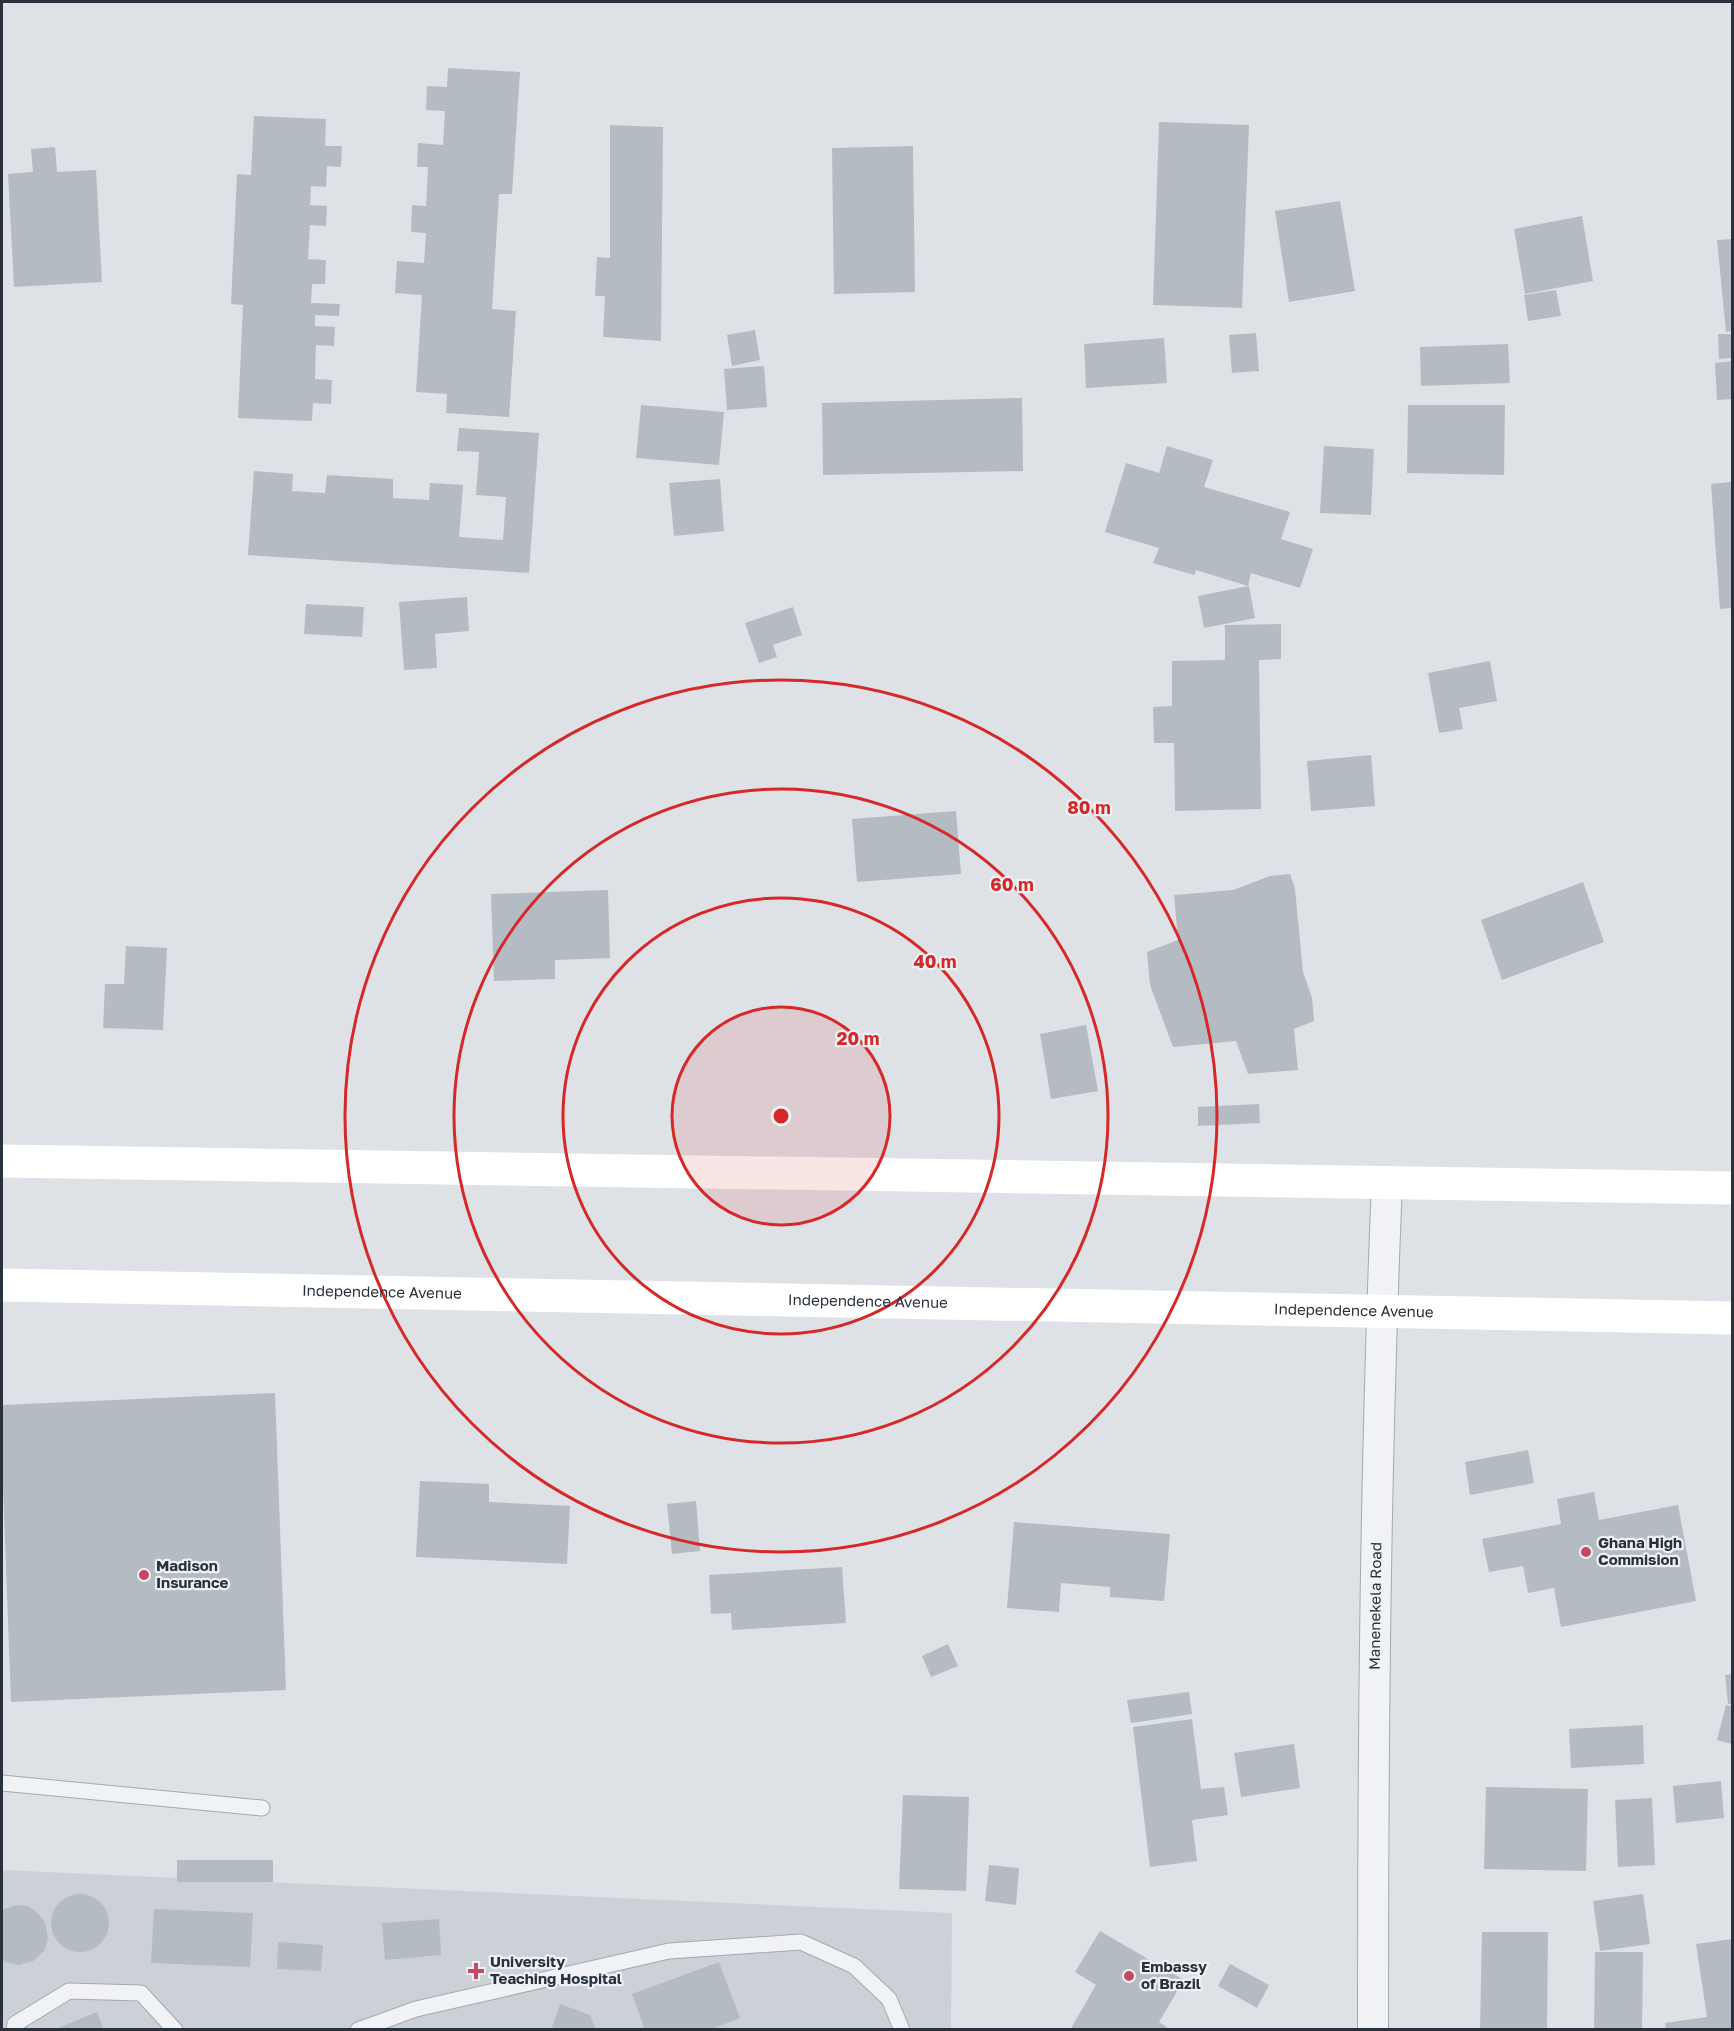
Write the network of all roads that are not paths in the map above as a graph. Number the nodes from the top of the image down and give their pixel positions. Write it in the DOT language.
graph roads {
  1 [pos="2,1161"];
  2 [pos="1387,1183"];
  3 [pos="1732,1188"];
  4 [pos="2,1285"];
  5 [pos="1382,1311"];
  6 [pos="1732,1318"];
  7 [pos="2,1783"];
  8 [pos="262,1808"];
  9 [pos="14,2030"];
  10 [pos="175,2030"];
  11 [pos="358,2030"];
  12 [pos="902,2030"];
  13 [pos="1373,2030"];
  1 -- 2 [label="main road"];
  2 -- 3 [label="main road"];
  2 -- 5 [label="street, Manenekela Road"];
  4 -- 5 [label="main road, Independence Avenue"];
  5 -- 6 [label="main road, Independence Avenue"];
  5 -- 13 [label="street, Manenekela Road"];
  7 -- 8 [label="lane"];
  9 -- 10 [label="lane"];
  11 -- 12 [label="lane"];
}
